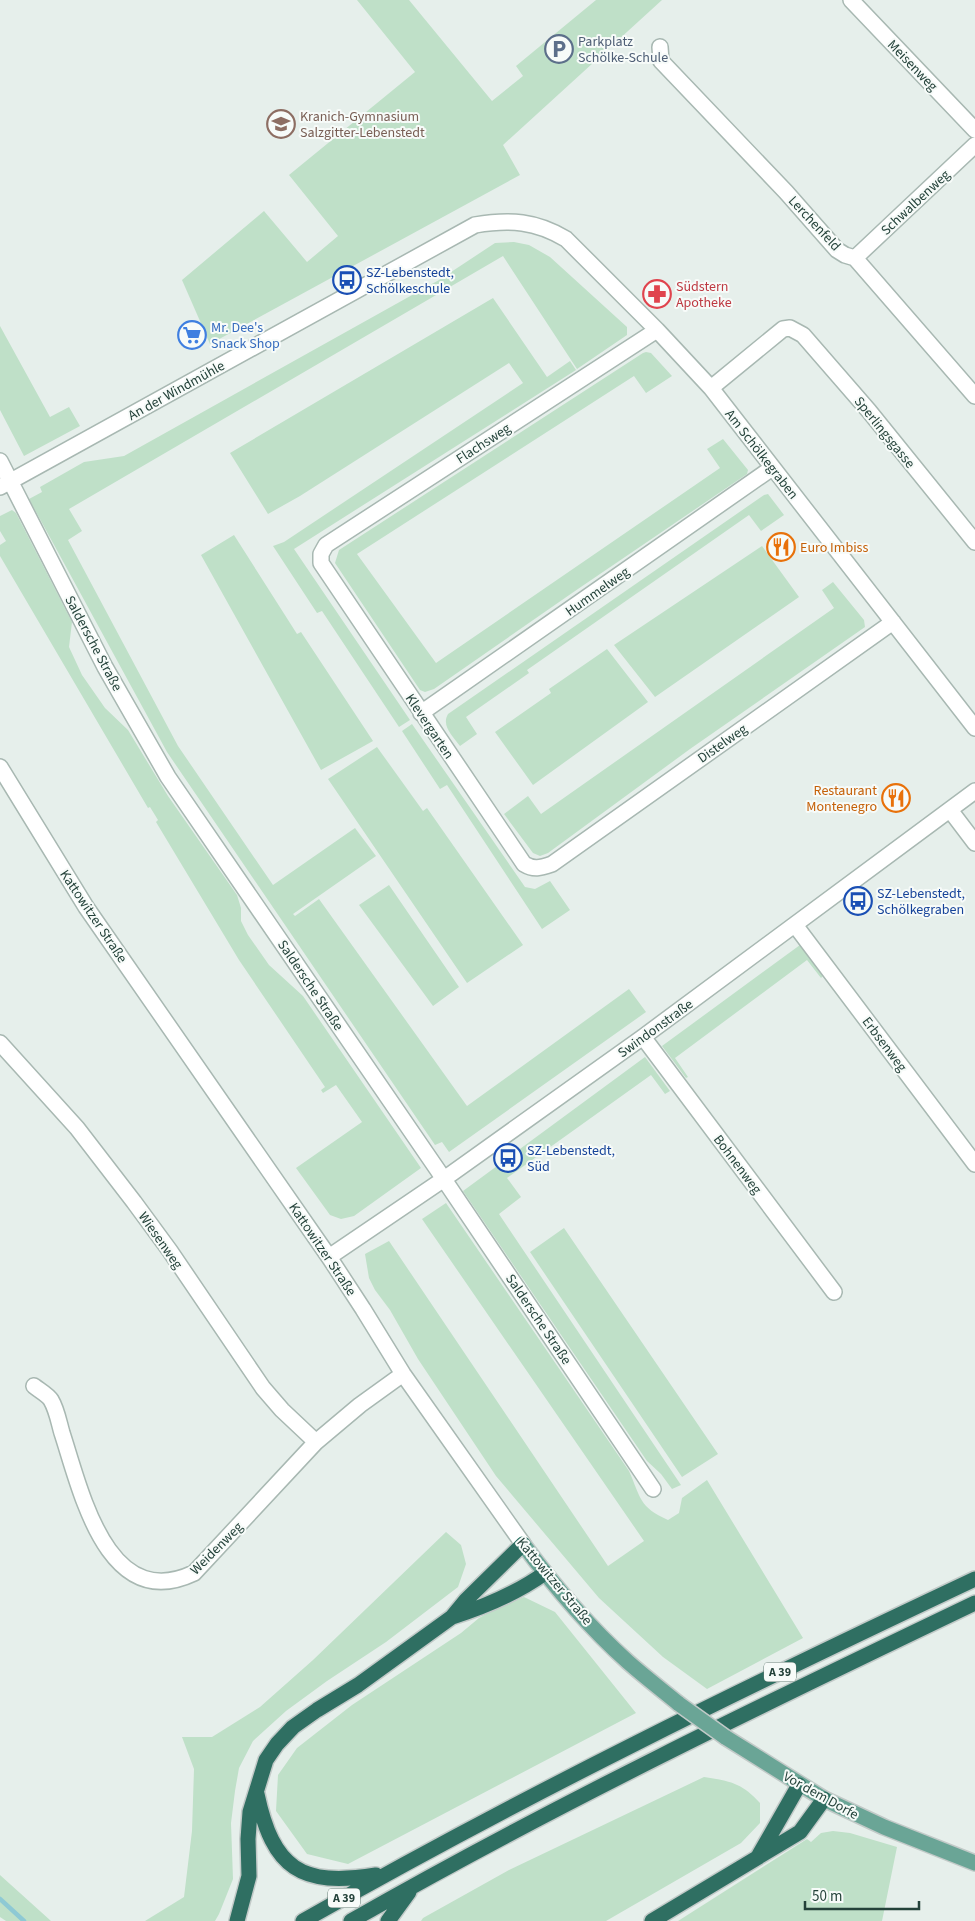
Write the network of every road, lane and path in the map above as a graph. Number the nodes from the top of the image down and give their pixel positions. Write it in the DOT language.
graph roads {
  1 [pos="851,0"];
  2 [pos="660,47"];
  3 [pos="975,130"];
  4 [pos="975,144"];
  5 [pos="515,222"];
  6 [pos="855,258"];
  7 [pos="657,330"];
  8 [pos="711,388"];
  9 [pos="975,396"];
  10 [pos="0,461"];
  11 [pos="772,468"];
  12 [pos="5,484"];
  13 [pos="975,542"];
  14 [pos="321,563"];
  15 [pos="893,622"];
  16 [pos="421,713"];
  17 [pos="975,728"];
  18 [pos="0,767"];
  19 [pos="975,791"];
  20 [pos="950,810"];
  21 [pos="975,843"];
  22 [pos="552,864"];
  23 [pos="795,925"];
  24 [pos="643,1037"];
  25 [pos="0,1043"];
  26 [pos="975,1164"];
  27 [pos="444,1179"];
  28 [pos="329,1257"];
  29 [pos="834,1292"];
  30 [pos="403,1374"];
  31 [pos="34,1386"];
  32 [pos="316,1442"];
  33 [pos="653,1489"];
  34 [pos="523,1544"];
  35 [pos="545,1574"];
  36 [pos="975,1579"];
  37 [pos="975,1604"];
  38 [pos="452,1617"];
  39 [pos="679,1704"];
  40 [pos="800,1785"];
  41 [pos="257,1793"];
  42 [pos="824,1799"];
  43 [pos="759,1856"];
  44 [pos="975,1863"];
  45 [pos="385,1874"];
  46 [pos="413,1885"];
  47 [pos="237,1921"];
  48 [pos="303,1921"];
  49 [pos="351,1921"];
  50 [pos="388,1921"];
  51 [pos="652,1921"];
  1 -- 3 [label="street, Meisenweg"];
  2 -- 6 [label="street, Lerchenfeld"];
  4 -- 6 [label="street, Schwalbenweg"];
  5 -- 7 [label="street, Am Schölkegraben"];
  5 -- 12 [label="street, An der Windmühle"];
  6 -- 9 [label="street, Lerchenfeld"];
  7 -- 8 [label="street, Am Schölkegraben"];
  7 -- 14 [label="street, Flachsweg"];
  8 -- 11 [label="street, Am Schölkegraben"];
  8 -- 13 [label="street, Sperlingsgasse"];
  10 -- 12 [label="street, Saldersche Straße"];
  11 -- 15 [label="street, Am Schölkegraben"];
  11 -- 16 [label="street, Hummelweg"];
  12 -- 27 [label="street, Saldersche Straße"];
  14 -- 16 [label="street, Klevergarten"];
  15 -- 17 [label="street, Am Schölkegraben"];
  15 -- 22 [label="street, Distelweg"];
  16 -- 22 [label="street, Klevergarten"];
  18 -- 28 [label="street, Kattowitzer Straße"];
  19 -- 20 [label="street, Swindonstraße"];
  20 -- 21 [label="street"];
  20 -- 23 [label="street, Swindonstraße"];
  23 -- 24 [label="street, Swindonstraße"];
  23 -- 26 [label="street, Erbsenweg"];
  24 -- 27 [label="street, Swindonstraße"];
  24 -- 29 [label="street, Bohnenweg"];
  25 -- 32 [label="street, Wiesenweg"];
  27 -- 28 [label="street, Swindonstraße"];
  27 -- 33 [label="street, Saldersche Straße"];
  28 -- 30 [label="street, Kattowitzer Straße"];
  30 -- 32 [label="street, Weidenweg"];
  30 -- 34 [label="street, Kattowitzer Straße"];
  31 -- 32 [label="street, Weidenweg"];
  34 -- 35 [label="main road, Kattowitzer Straße"];
  34 -- 38 [label="highway"];
  35 -- 38 [label="highway"];
  35 -- 39 [label="main road, Kattowitzer Straße"];
  36 -- 45 [label="highway, A 39"];
  37 -- 46 [label="highway, A 39"];
  38 -- 41 [label="highway"];
  39 -- 40 [label="main road, Vor dem Dorfe, bridge"];
  40 -- 42 [label="main road, Vor dem Dorfe"];
  40 -- 43 [label="highway"];
  41 -- 45 [label="highway"];
  41 -- 47 [label="highway"];
  42 -- 43 [label="highway"];
  42 -- 44 [label="main road, Vor dem Dorfe"];
  43 -- 51 [label="highway"];
  45 -- 48 [label="highway, A 39"];
  46 -- 49 [label="highway, A 39"];
  46 -- 50 [label="highway"];
}
